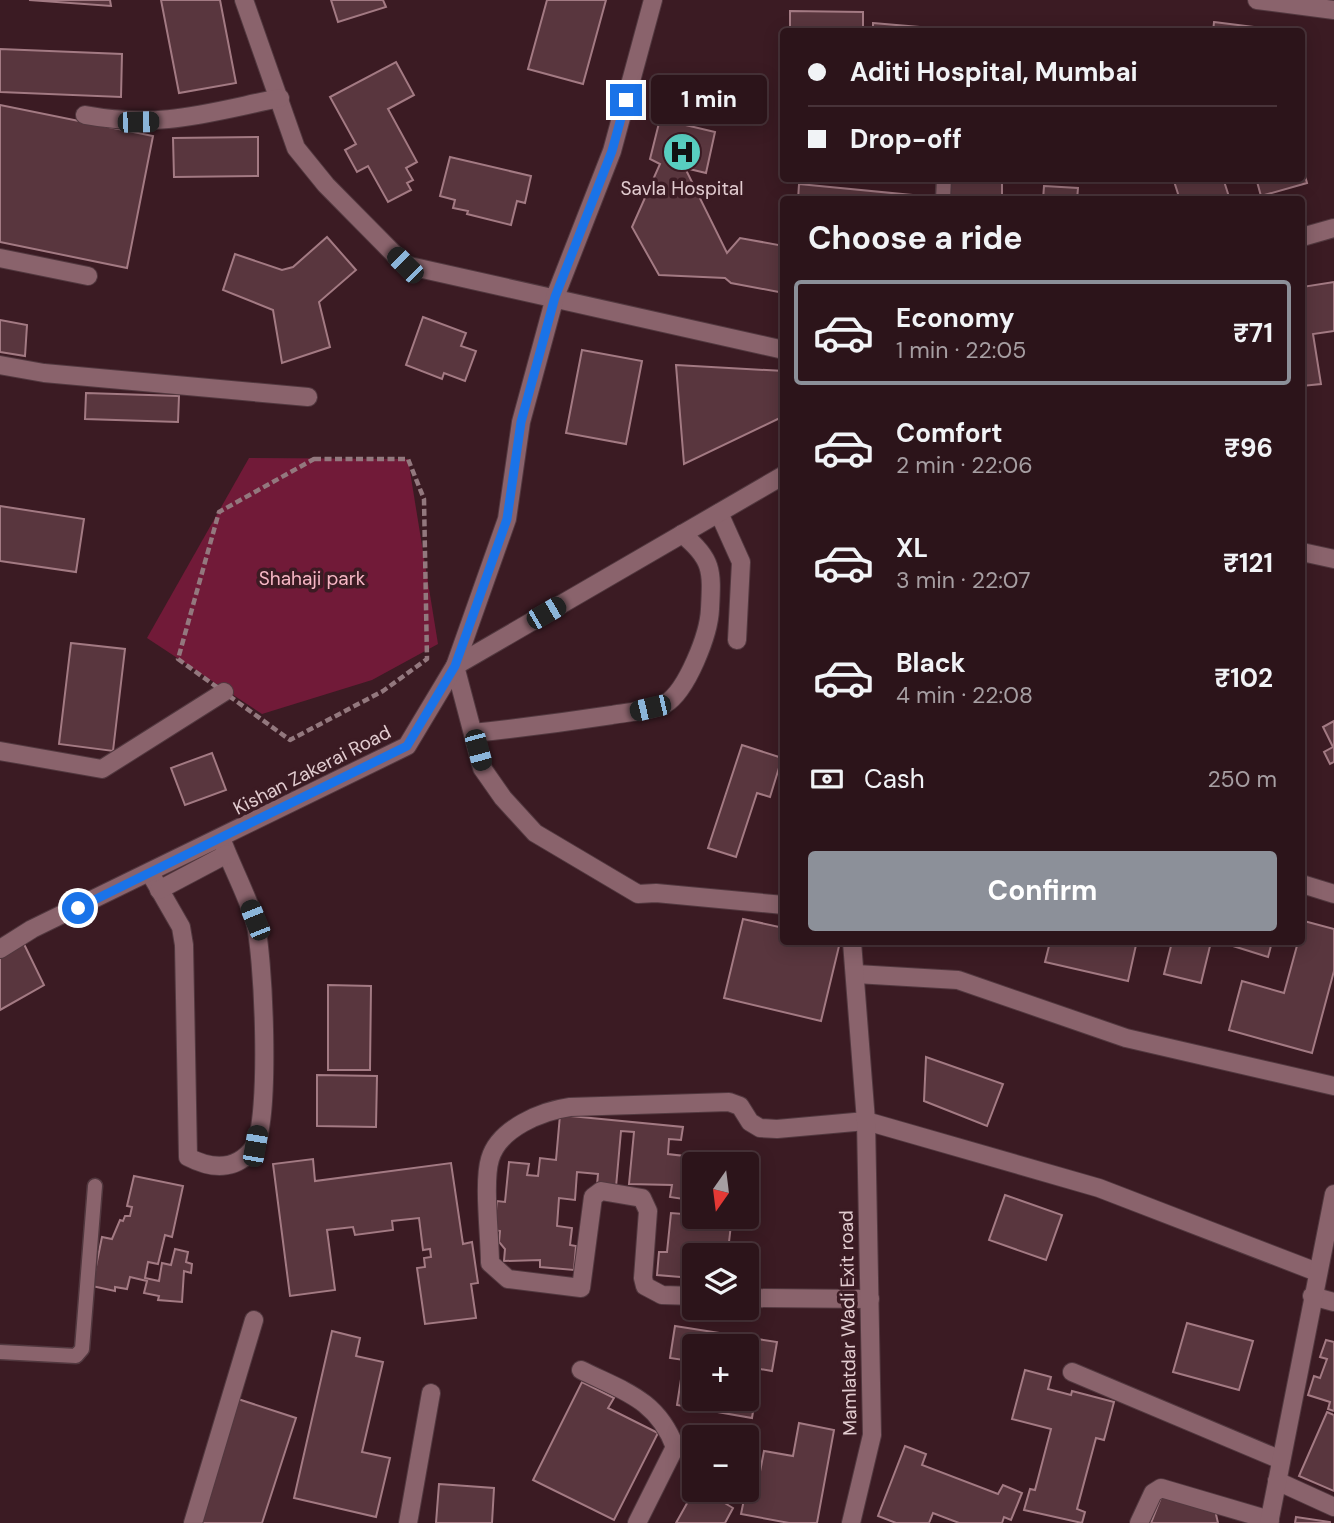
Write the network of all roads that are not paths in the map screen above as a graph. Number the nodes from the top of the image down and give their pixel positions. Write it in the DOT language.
graph roads {
  1 [pos="244,0"];
  2 [pos="653,0"];
  3 [pos="1257,0"];
  4 [pos="1334,10"];
  5 [pos="280,98"];
  6 [pos="85,115"];
  7 [pos="1334,228"];
  8 [pos="1305,236"];
  9 [pos="0,258"];
  10 [pos="88,276"];
  11 [pos="555,297"];
  12 [pos="780,349"];
  13 [pos="0,365"];
  14 [pos="308,397"];
  15 [pos="780,477"];
  16 [pos="719,513"];
  17 [pos="682,534"];
  18 [pos="1305,553"];
  19 [pos="1334,559"];
  20 [pos="737,639"];
  21 [pos="455,666"];
  22 [pos="224,692"];
  23 [pos="473,733"];
  24 [pos="0,751"];
  25 [pos="224,846"];
  26 [pos="150,873"];
  27 [pos="1305,885"];
  28 [pos="159,890"];
  29 [pos="1334,894"];
  30 [pos="780,905"];
  31 [pos="852,945"];
  32 [pos="0,949"];
  33 [pos="856,974"];
  34 [pos="1334,1086"];
  35 [pos="866,1121"];
  36 [pos="95,1186"];
  37 [pos="1334,1194"];
  38 [pos="1317,1272"];
  39 [pos="682,1296"];
  40 [pos="1312,1296"];
  41 [pos="759,1298"];
  42 [pos="870,1299"];
  43 [pos="1334,1302"];
  44 [pos="254,1320"];
  45 [pos="0,1352"];
  46 [pos="581,1370"];
  47 [pos="1072,1372"];
  48 [pos="431,1393"];
  49 [pos="1281,1460"];
  50 [pos="1277,1481"];
  51 [pos="1334,1507"];
  52 [pos="1269,1521"];
  53 [pos="193,1523"];
  54 [pos="408,1523"];
  55 [pos="637,1523"];
  56 [pos="851,1523"];
  57 [pos="1139,1523"];
  1 -- 5 [label="street"];
  2 -- 11 [label="street"];
  3 -- 4 [label="street"];
  5 -- 6 [label="street"];
  5 -- 11 [label="street"];
  7 -- 8 [label="street"];
  9 -- 10 [label="street"];
  11 -- 12 [label="street"];
  11 -- 21 [label="street"];
  13 -- 14 [label="street"];
  15 -- 16 [label="street, Kishan Zakerai Road"];
  16 -- 17 [label="street, Kishan Zakerai Road"];
  16 -- 20 [label="street"];
  17 -- 21 [label="street, Kishan Zakerai Road"];
  17 -- 23 [label="street"];
  18 -- 19 [label="street"];
  21 -- 23 [label="street"];
  21 -- 25 [label="street, Kishan Zakerai Road"];
  22 -- 24 [label="street"];
  23 -- 30 [label="street"];
  25 -- 26 [label="street, Kishan Zakerai Road"];
  25 -- 28 [label="street"];
  25 -- 28 [label="street"];
  26 -- 28 [label="street"];
  26 -- 32 [label="street, Kishan Zakerai Road"];
  27 -- 29 [label="street"];
  31 -- 33 [label="street, Mamlatdar Wadi Exit road"];
  33 -- 34 [label="street"];
  33 -- 35 [label="street, Mamlatdar Wadi Exit road"];
  35 -- 38 [label="street"];
  35 -- 39 [label="street"];
  35 -- 42 [label="street, Mamlatdar Wadi Exit road"];
  36 -- 45 [label="lane"];
  37 -- 38 [label="street"];
  38 -- 40 [label="street"];
  40 -- 43 [label="street"];
  40 -- 49 [label="street"];
  41 -- 42 [label="street"];
  42 -- 56 [label="street, Mamlatdar Wadi Exit road"];
  44 -- 53 [label="street"];
  46 -- 55 [label="street"];
  47 -- 49 [label="street"];
  48 -- 54 [label="street"];
  49 -- 50 [label="street"];
  50 -- 51 [label="street"];
  50 -- 52 [label="street"];
  52 -- 57 [label="street"];
}
